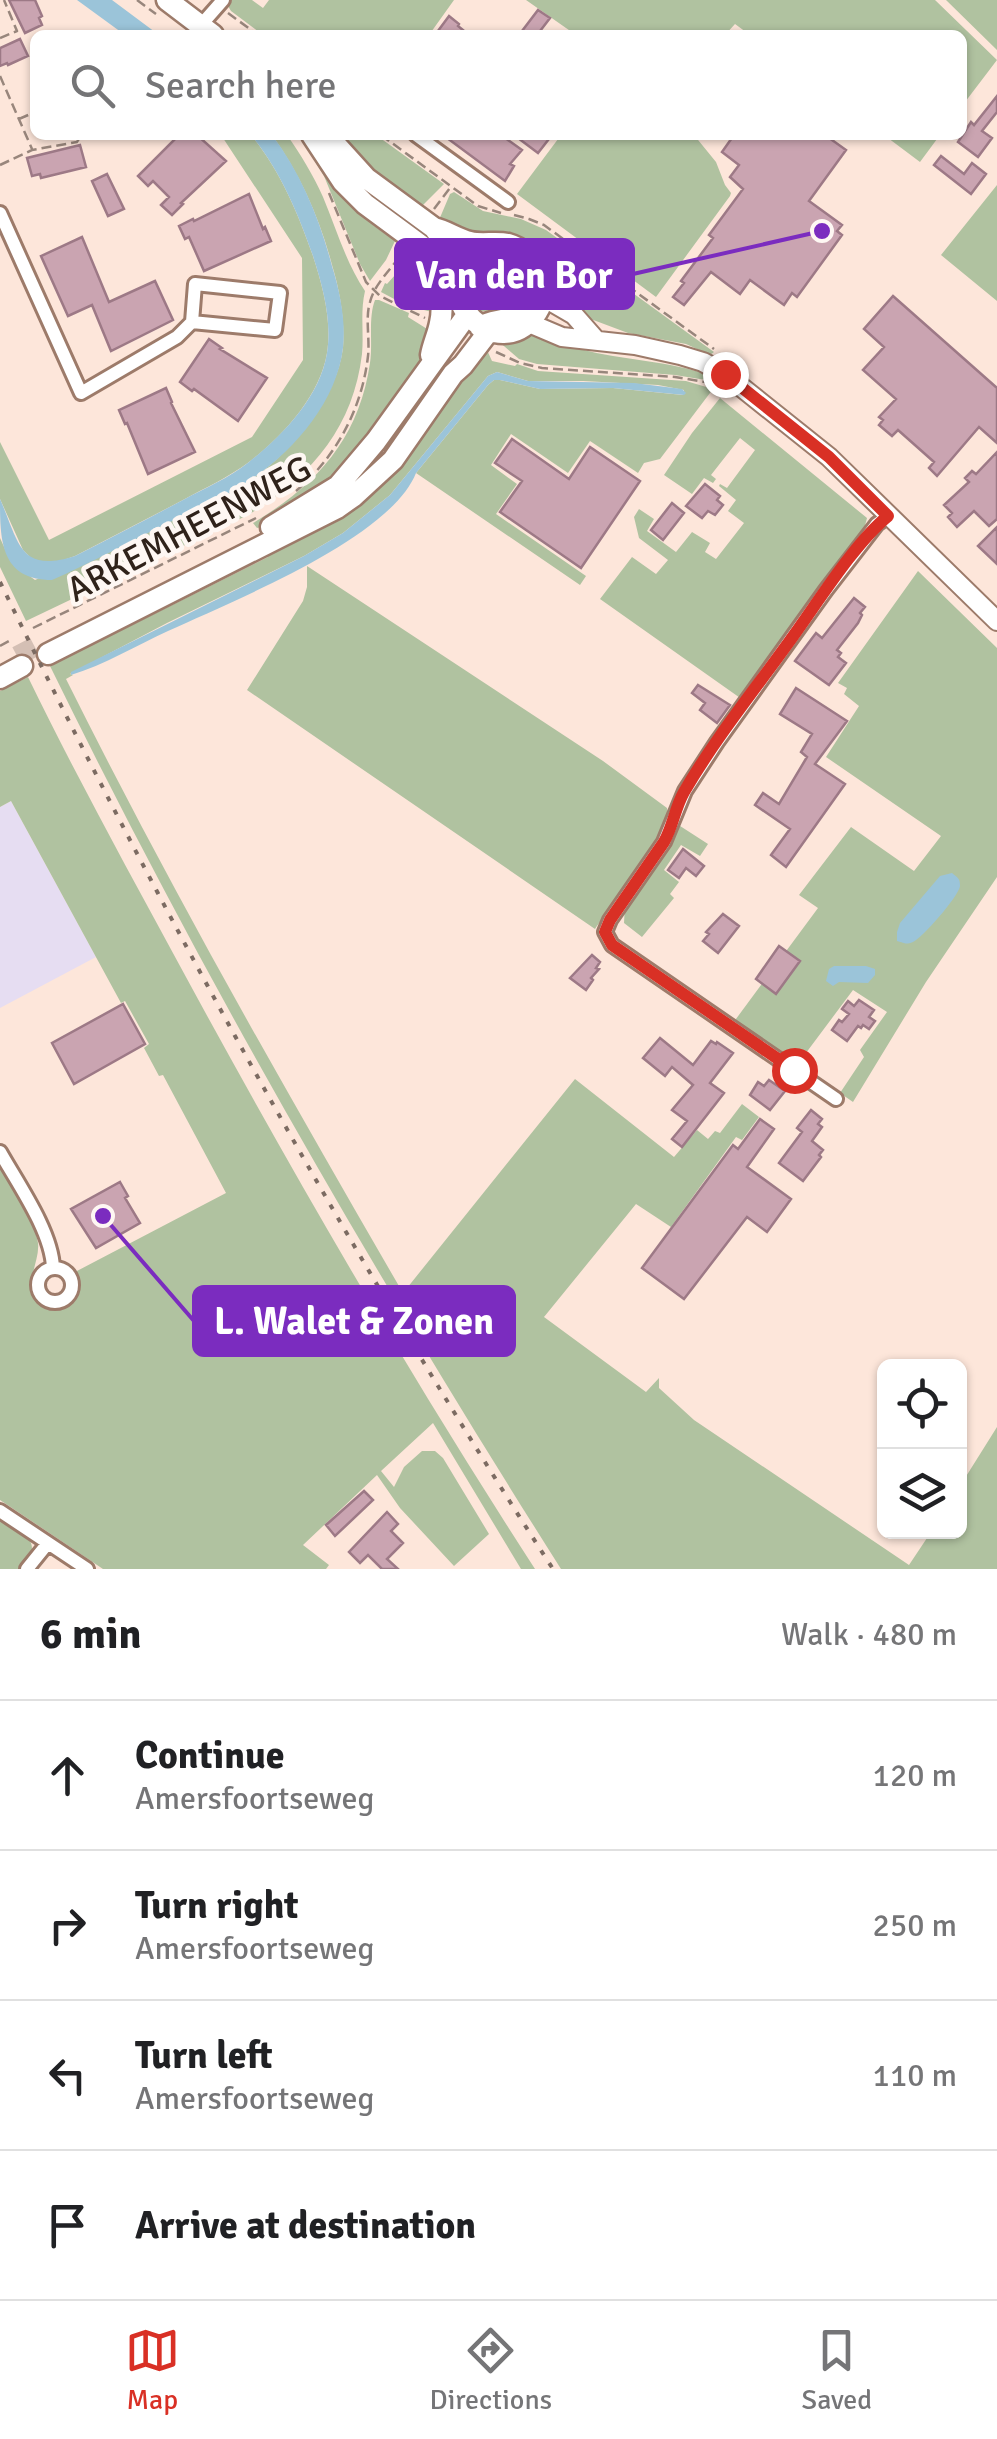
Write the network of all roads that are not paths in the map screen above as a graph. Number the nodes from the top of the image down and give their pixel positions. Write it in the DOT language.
graph roads {
  1 [pos="167,0"];
  2 [pos="221,3"];
  3 [pos="207,30"];
  4 [pos="211,30"];
  5 [pos="316,140"];
  6 [pos="332,140"];
  7 [pos="423,140"];
  8 [pos="508,202"];
  9 [pos="0,213"];
  10 [pos="406,245"];
  11 [pos="472,259"];
  12 [pos="535,306"];
  13 [pos="192,322"];
  14 [pos="478,324"];
  15 [pos="596,340"];
  16 [pos="430,364"];
  17 [pos="888,516"];
  18 [pos="997,621"];
  19 [pos="10,655"];
  20 [pos="0,678"];
  21 [pos="836,1099"];
  22 [pos="0,1152"];
  23 [pos="53,1268"];
  24 [pos="0,1511"];
  25 [pos="48,1543"];
  26 [pos="27,1569"];
  27 [pos="87,1569"];
  1 -- 3 [label="main road"];
  2 -- 4 [label="street"];
  5 -- 10 [label="main road"];
  6 -- 11 [label="main road"];
  7 -- 8 [label="street"];
  9 -- 13 [label="street"];
  10 -- 11 [label="main road"];
  10 -- 16 [label="main road"];
  11 -- 12 [label="main road"];
  11 -- 14 [label="main road"];
  12 -- 14 [label="main road"];
  12 -- 15 [label="main road"];
  12 -- 15 [label="main road"];
  13 -- 13 [label="street"];
  14 -- 16 [label="main road, ARKEMHEENWEG"];
  14 -- 16 [label="main road, ARKEMHEENWEG"];
  15 -- 17 [label="main road"];
  17 -- 18 [label="main road"];
  17 -- 21 [label="street"];
  19 -- 20 [label="main road"];
  22 -- 23 [label="street"];
  24 -- 25 [label="street"];
  25 -- 26 [label="street"];
  25 -- 27 [label="street"];
}
